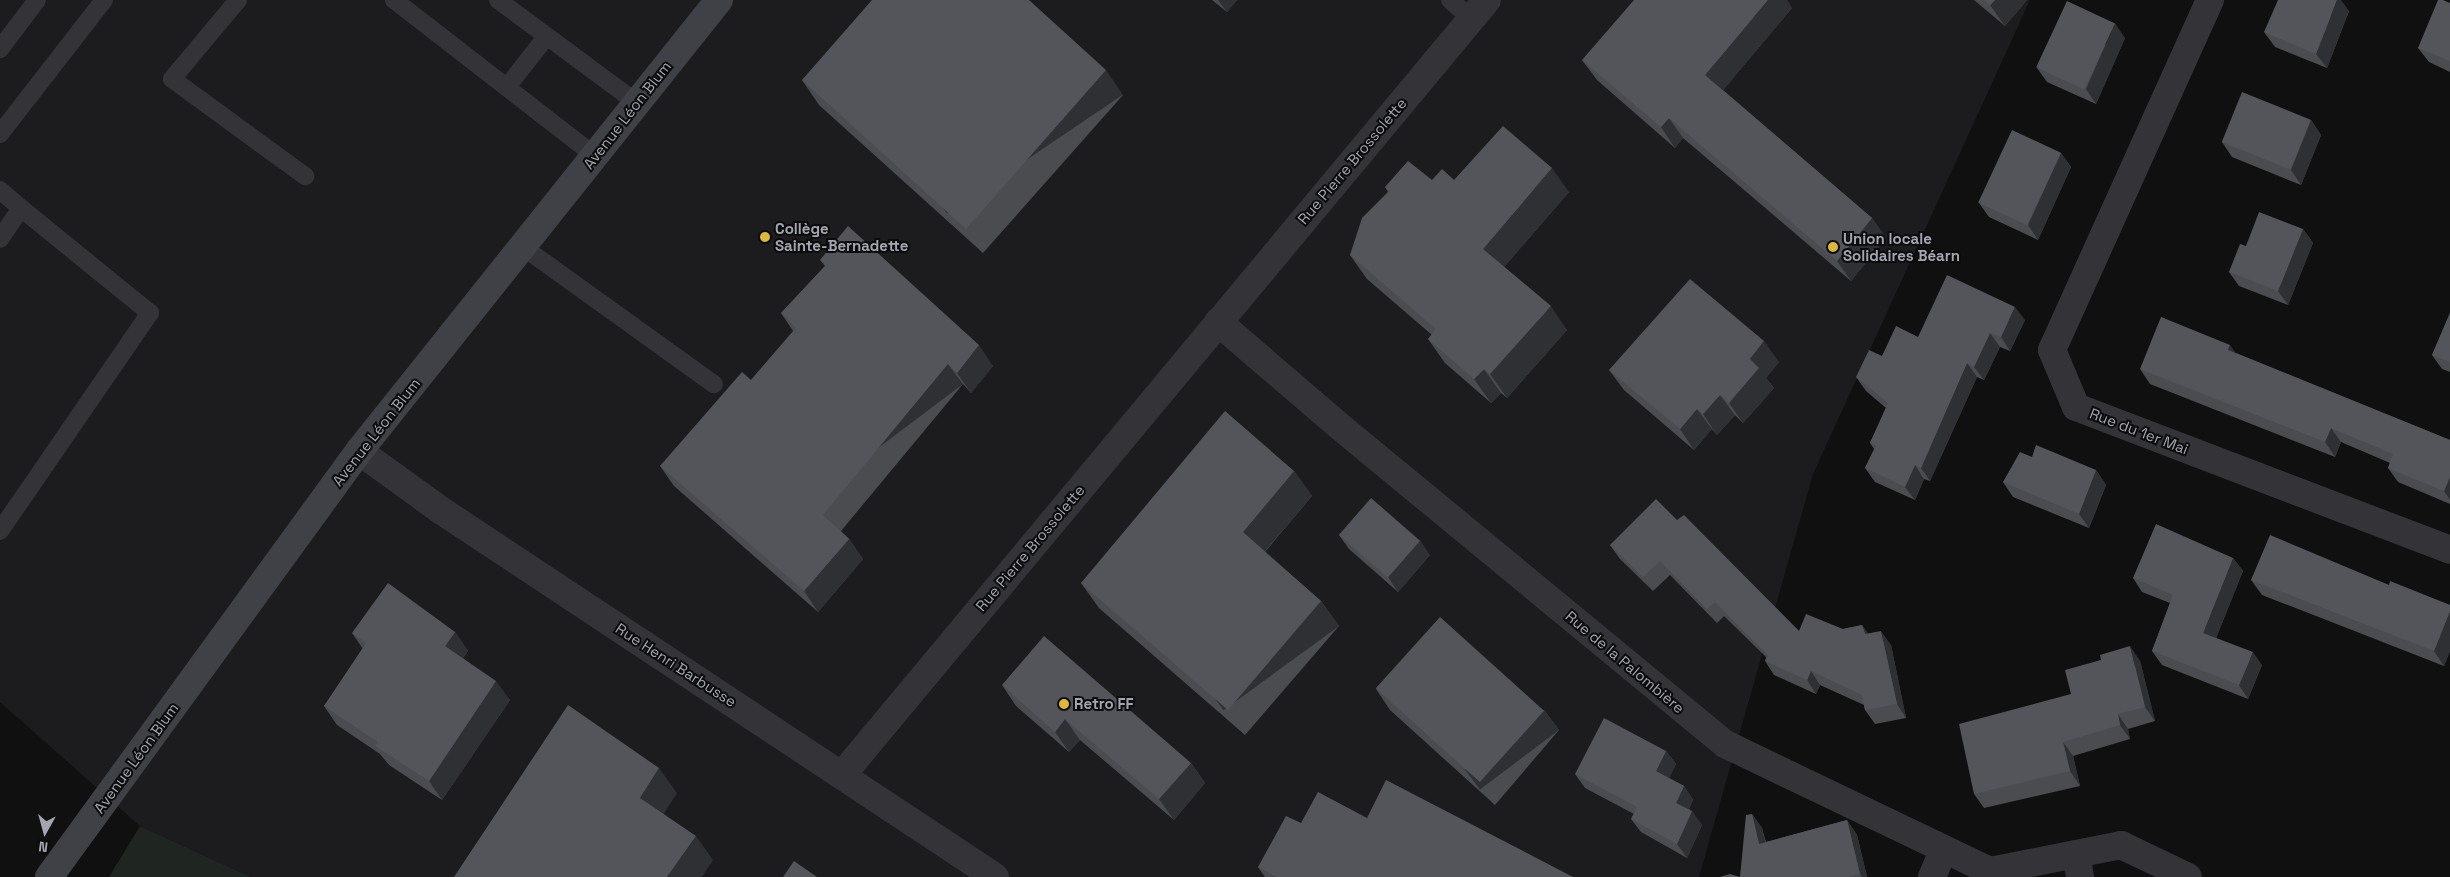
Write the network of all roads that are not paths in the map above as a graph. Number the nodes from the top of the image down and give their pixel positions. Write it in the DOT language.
graph roads {
  1 [pos="37,0"];
  2 [pos="104,0"];
  3 [pos="238,0"];
  4 [pos="394,0"];
  5 [pos="498,0"];
  6 [pos="719,0"];
  7 [pos="1450,0"];
  8 [pos="2210,0"];
  9 [pos="1479,9"];
  10 [pos="546,38"];
  11 [pos="0,49"];
  12 [pos="507,87"];
  13 [pos="637,103"];
  14 [pos="0,134"];
  15 [pos="595,156"];
  16 [pos="305,176"];
  17 [pos="0,190"];
  18 [pos="21,208"];
  19 [pos="0,239"];
  20 [pos="523,247"];
  21 [pos="1218,322"];
  22 [pos="714,384"];
  23 [pos="359,451"];
  24 [pos="0,531"];
  25 [pos="2450,550"];
  26 [pos="842,775"];
  27 [pos="1944,849"];
  28 [pos="2078,866"];
  29 [pos="49,877"];
  30 [pos="995,877"];
  31 [pos="1932,877"];
  32 [pos="2188,877"];
  1 -- 11 [label="lane"];
  2 -- 14 [label="lane"];
  3 -- 16 [label="lane"];
  4 -- 12 [label="lane"];
  5 -- 10 [label="lane"];
  6 -- 13 [label="street, Avenue Léon Blum"];
  7 -- 9 [label="lane"];
  8 -- 25 [label="street, Rue du 1er Mai"];
  9 -- 21 [label="street, Rue Pierre Brossolette"];
  10 -- 12 [label="lane"];
  10 -- 13 [label="lane"];
  12 -- 15 [label="lane"];
  13 -- 15 [label="street, Avenue Léon Blum"];
  15 -- 20 [label="street, Avenue Léon Blum"];
  17 -- 18 [label="lane"];
  18 -- 19 [label="lane"];
  18 -- 24 [label="lane"];
  20 -- 22 [label="lane"];
  20 -- 23 [label="street, Avenue Léon Blum"];
  21 -- 26 [label="street, Rue Pierre Brossolette"];
  21 -- 27 [label="street, Rue de la Palombière"];
  23 -- 26 [label="street, Rue Henri Barbusse"];
  23 -- 29 [label="street, Avenue Léon Blum"];
  26 -- 30 [label="street, Rue Henri Barbusse"];
  27 -- 28 [label="street, Rue de la Palombière"];
  27 -- 31 [label="street"];
  28 -- 32 [label="street, Rue de la Palombière"];
}
